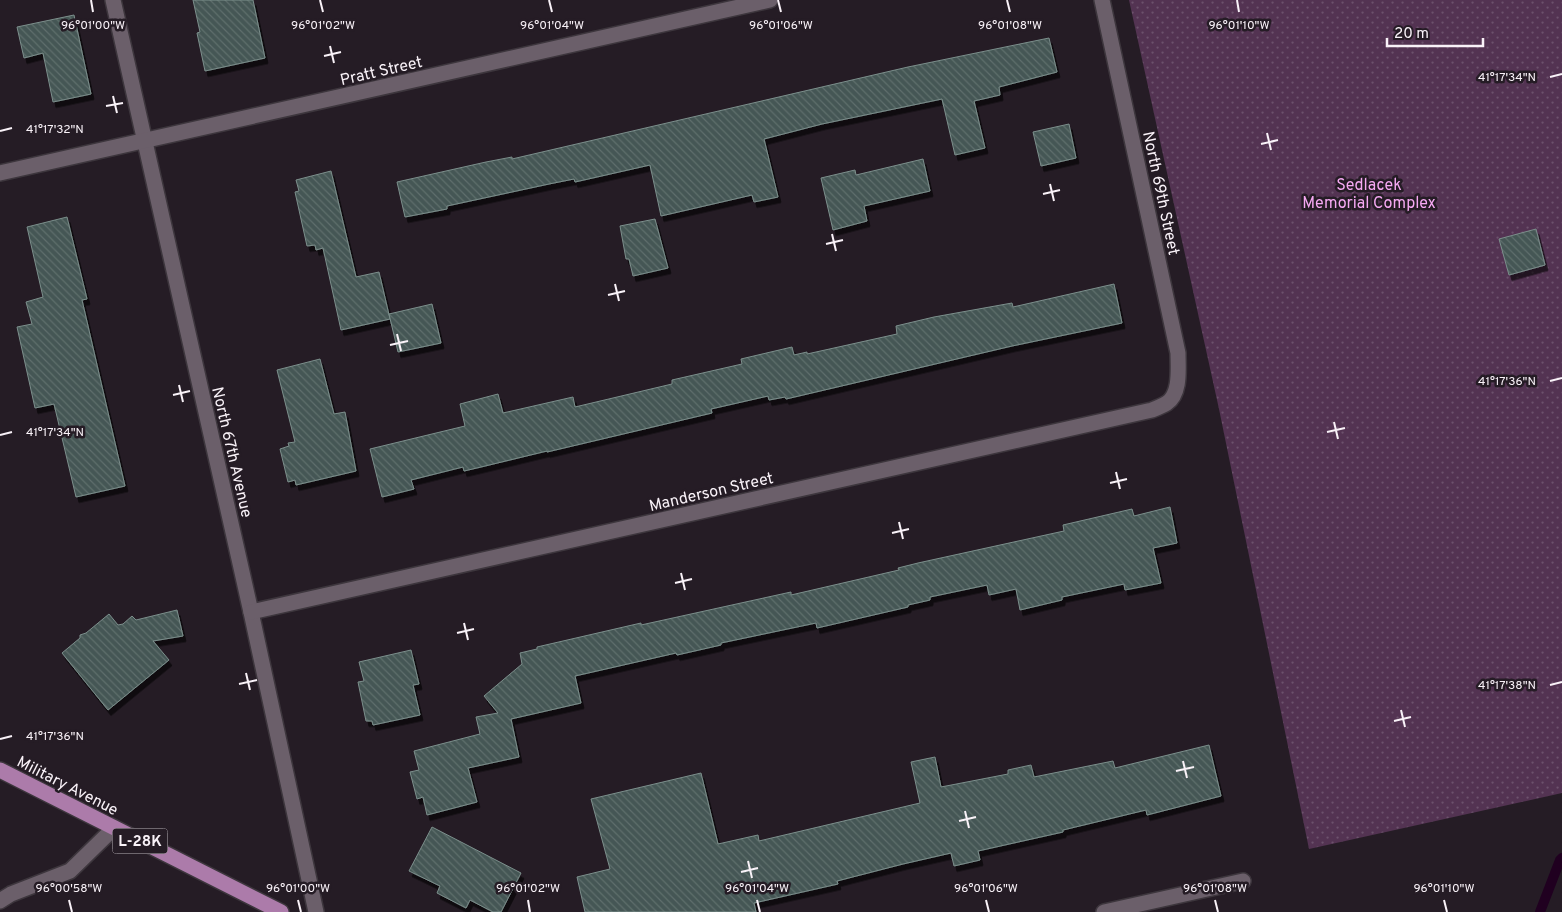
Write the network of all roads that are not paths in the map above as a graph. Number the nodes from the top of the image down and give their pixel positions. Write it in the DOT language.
graph roads {
  1 [pos="113,0"];
  2 [pos="770,0"];
  3 [pos="1102,0"];
  4 [pos="145,141"];
  5 [pos="0,173"];
  6 [pos="1174,394"];
  7 [pos="251,612"];
  8 [pos="0,770"];
  9 [pos="114,828"];
  10 [pos="1242,881"];
  11 [pos="0,901"];
  12 [pos="280,912"];
  13 [pos="316,912"];
  14 [pos="1104,912"];
  1 -- 4 [label="street, North 67th Avenue"];
  2 -- 4 [label="street, Pratt Street"];
  3 -- 6 [label="street, North 69th Street"];
  4 -- 5 [label="street, Pratt Street"];
  4 -- 7 [label="street, North 67th Avenue"];
  6 -- 7 [label="street, Manderson Street"];
  7 -- 13 [label="street, North 67th Avenue"];
  8 -- 9 [label="main road, Military Avenue / L-28K"];
  9 -- 11 [label="street"];
  9 -- 12 [label="main road, Military Avenue / L-28K"];
  10 -- 14 [label="street"];
}
